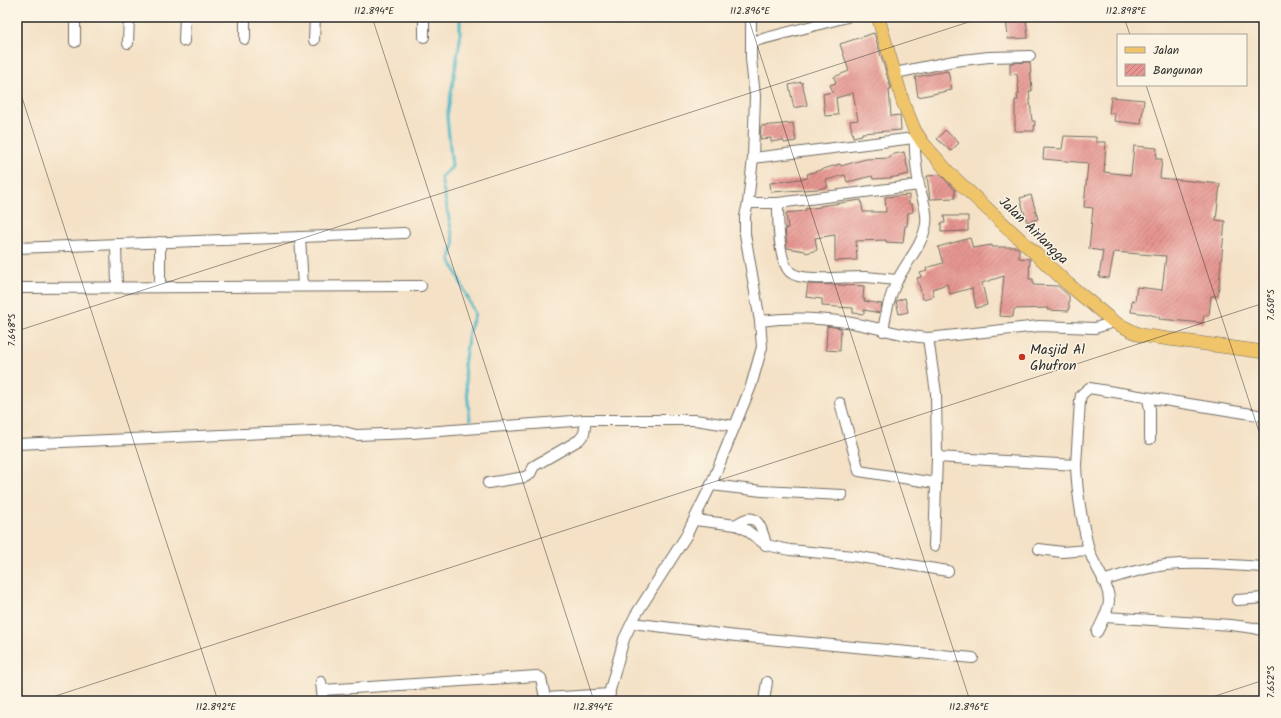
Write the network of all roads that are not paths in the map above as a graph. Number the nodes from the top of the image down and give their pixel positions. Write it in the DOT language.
graph roads {
  1 [pos="75,17"];
  2 [pos="129,17"];
  3 [pos="185,17"];
  4 [pos="246,17"];
  5 [pos="316,17"];
  6 [pos="424,17"];
  7 [pos="751,17"];
  8 [pos="847,17"];
  9 [pos="878,17"];
  10 [pos="424,37"];
  11 [pos="245,39"];
  12 [pos="314,40"];
  13 [pos="184,41"];
  14 [pos="75,42"];
  15 [pos="750,42"];
  16 [pos="128,43"];
  17 [pos="1030,56"];
  18 [pos="895,73"];
  19 [pos="915,134"];
  20 [pos="753,158"];
  21 [pos="919,186"];
  22 [pos="748,203"];
  23 [pos="778,203"];
  24 [pos="404,234"];
  25 [pos="300,237"];
  26 [pos="160,242"];
  27 [pos="116,244"];
  28 [pos="17,248"];
  29 [pos="897,280"];
  30 [pos="303,286"];
  31 [pos="420,286"];
  32 [pos="117,287"];
  33 [pos="160,287"];
  34 [pos="17,288"];
  35 [pos="760,321"];
  36 [pos="1114,322"];
  37 [pos="883,331"];
  38 [pos="928,338"];
  39 [pos="1264,352"];
  40 [pos="1148,399"];
  41 [pos="840,403"];
  42 [pos="1264,416"];
  43 [pos="586,420"];
  44 [pos="735,426"];
  45 [pos="1150,439"];
  46 [pos="17,444"];
  47 [pos="937,457"];
  48 [pos="1076,465"];
  49 [pos="488,483"];
  50 [pos="935,483"];
  51 [pos="711,484"];
  52 [pos="842,495"];
  53 [pos="695,520"];
  54 [pos="934,546"];
  55 [pos="1039,549"];
  56 [pos="1089,550"];
  57 [pos="1264,567"];
  58 [pos="948,571"];
  59 [pos="1103,581"];
  60 [pos="1264,598"];
  61 [pos="1237,600"];
  62 [pos="1105,617"];
  63 [pos="632,623"];
  64 [pos="1264,631"];
  65 [pos="1096,632"];
  66 [pos="973,658"];
  67 [pos="767,682"];
  68 [pos="608,698"];
  69 [pos="545,700"];
  70 [pos="323,701"];
  71 [pos="764,701"];
  1 -- 14 [label="street"];
  2 -- 16 [label="street"];
  3 -- 13 [label="street"];
  4 -- 11 [label="street"];
  5 -- 12 [label="street"];
  6 -- 10 [label="street"];
  7 -- 15 [label="street"];
  8 -- 15 [label="street"];
  9 -- 18 [label="main road, Jalan Airlangga"];
  15 -- 20 [label="street"];
  17 -- 18 [label="street"];
  18 -- 19 [label="main road, Jalan Airlangga"];
  19 -- 20 [label="street"];
  19 -- 21 [label="street"];
  19 -- 36 [label="main road, Jalan Airlangga"];
  20 -- 22 [label="street"];
  21 -- 23 [label="street"];
  21 -- 29 [label="street"];
  22 -- 23 [label="street"];
  22 -- 35 [label="street"];
  23 -- 29 [label="street"];
  24 -- 25 [label="street"];
  25 -- 26 [label="street"];
  25 -- 30 [label="street"];
  26 -- 27 [label="street"];
  26 -- 33 [label="street"];
  27 -- 28 [label="street"];
  27 -- 32 [label="street"];
  29 -- 37 [label="street"];
  30 -- 31 [label="street"];
  30 -- 33 [label="street"];
  32 -- 33 [label="street"];
  32 -- 34 [label="street"];
  35 -- 37 [label="street"];
  35 -- 44 [label="street"];
  36 -- 38 [label="street"];
  36 -- 39 [label="main road, Jalan Airlangga"];
  37 -- 38 [label="street"];
  38 -- 47 [label="street"];
  40 -- 42 [label="street"];
  40 -- 45 [label="street"];
  40 -- 48 [label="street"];
  41 -- 50 [label="street"];
  43 -- 44 [label="street"];
  43 -- 46 [label="street"];
  43 -- 49 [label="street"];
  44 -- 51 [label="street"];
  47 -- 48 [label="street"];
  47 -- 50 [label="street"];
  48 -- 56 [label="street"];
  50 -- 54 [label="street"];
  51 -- 52 [label="street"];
  51 -- 53 [label="street"];
  53 -- 58 [label="street"];
  53 -- 63 [label="street"];
  55 -- 56 [label="street"];
  56 -- 59 [label="street"];
  57 -- 59 [label="street"];
  59 -- 62 [label="street"];
  60 -- 61 [label="street"];
  62 -- 64 [label="street"];
  62 -- 65 [label="street"];
  63 -- 66 [label="street"];
  63 -- 68 [label="street"];
  67 -- 71 [label="street"];
  68 -- 69 [label="street"];
  69 -- 70 [label="street"];
}
